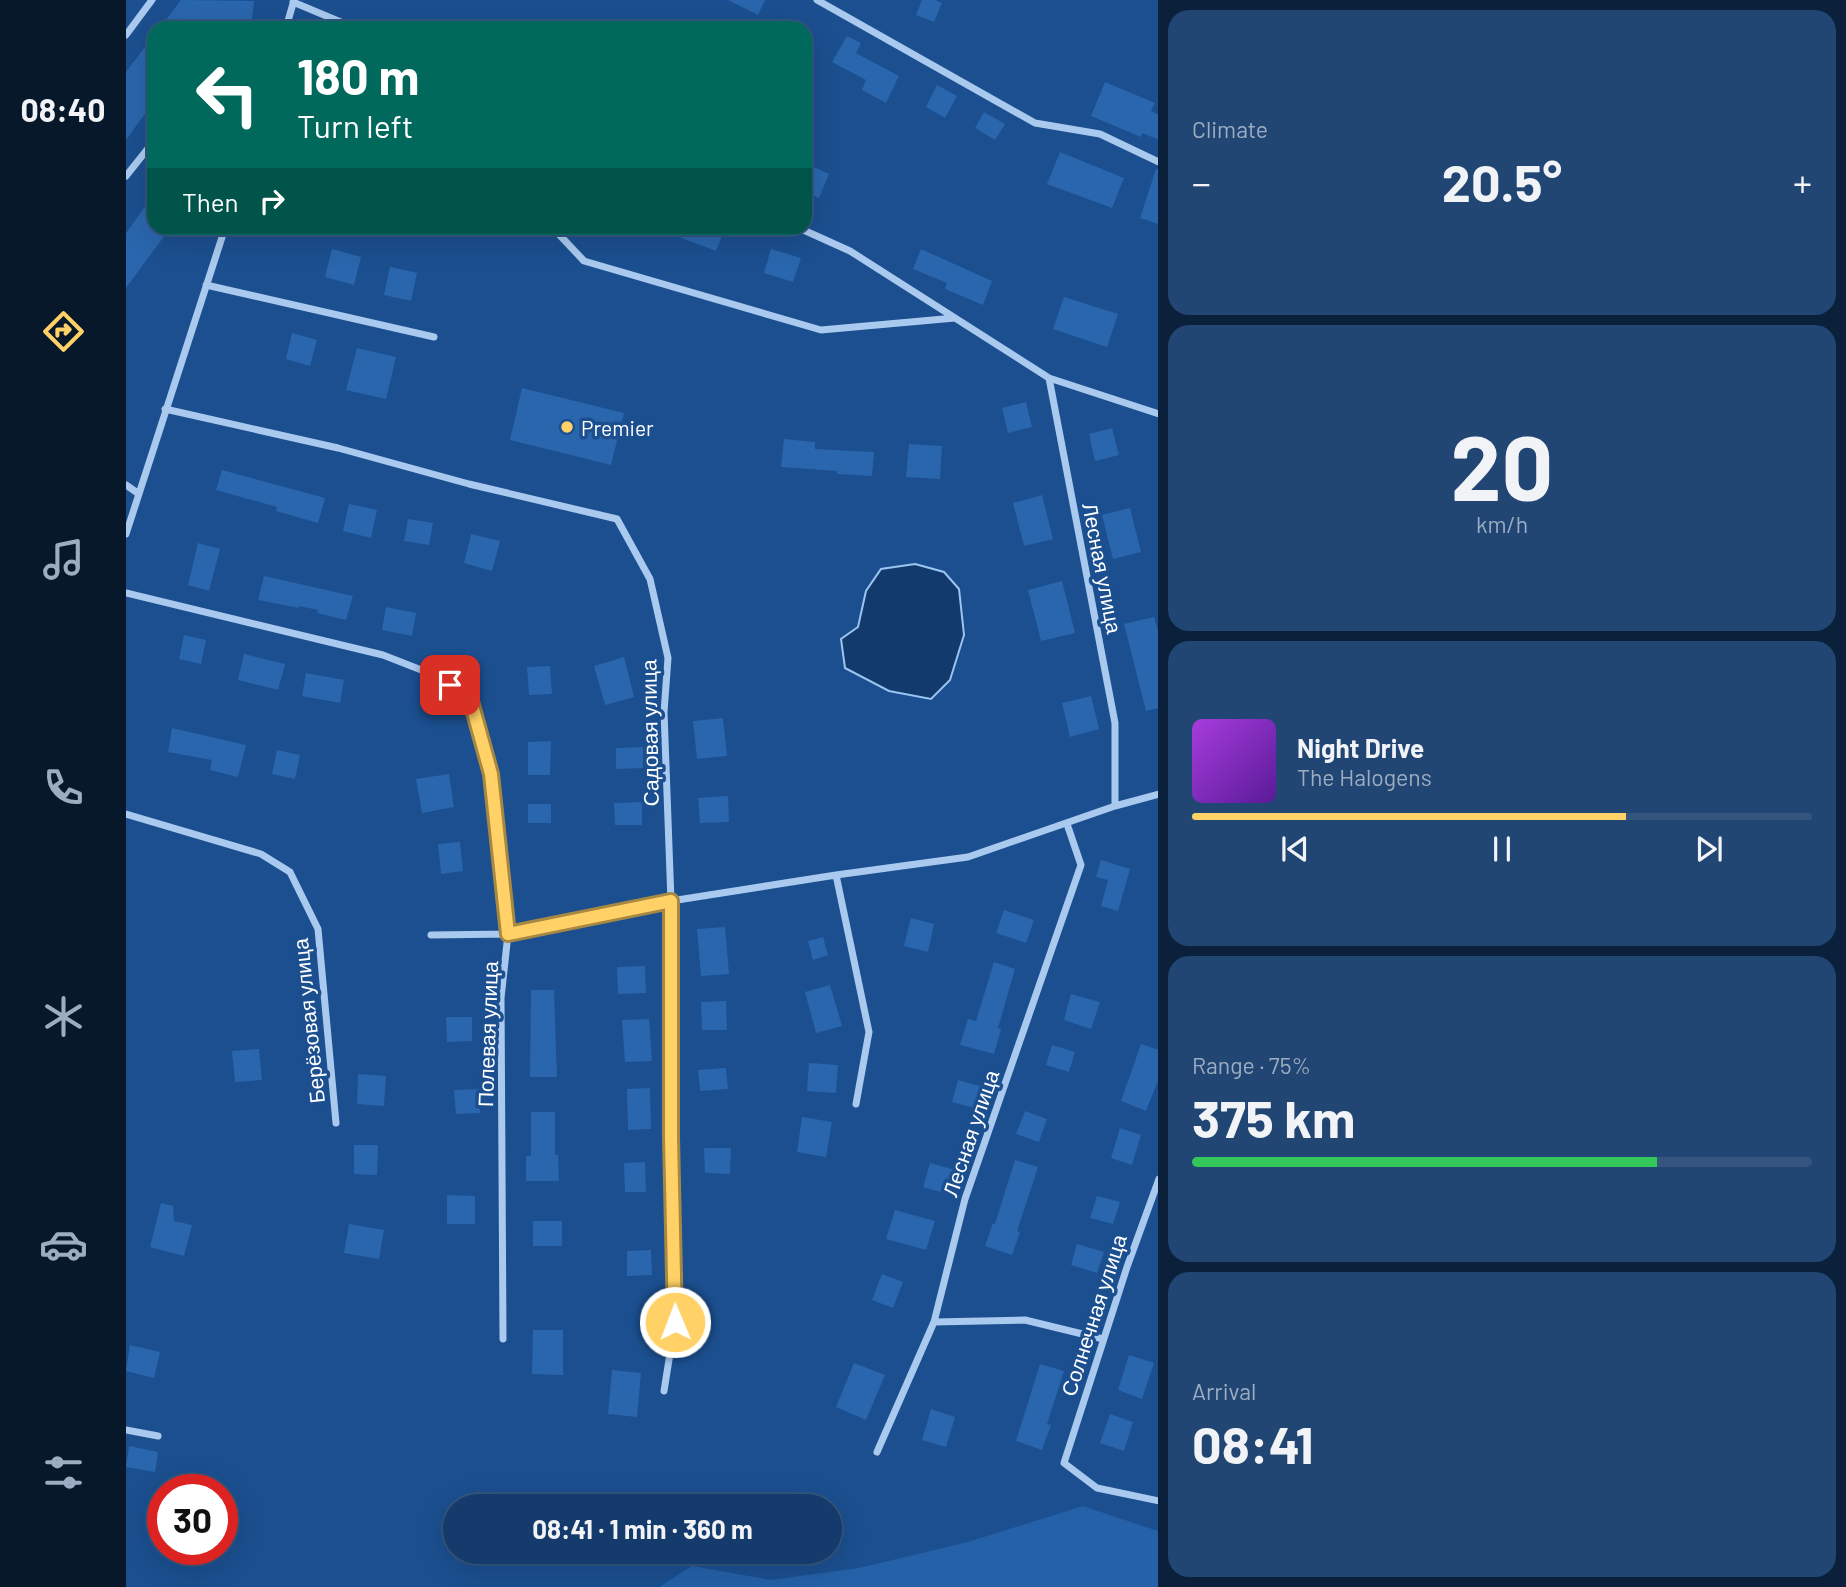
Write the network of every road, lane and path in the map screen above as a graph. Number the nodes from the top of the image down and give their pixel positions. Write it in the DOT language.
graph roads {
  1 [pos="152,0"];
  2 [pos="817,0"];
  3 [pos="294,1"];
  4 [pos="288,21"];
  5 [pos="339,21"];
  6 [pos="126,35"];
  7 [pos="147,150"];
  8 [pos="1158,162"];
  9 [pos="126,176"];
  10 [pos="812,234"];
  11 [pos="223,235"];
  12 [pos="560,235"];
  13 [pos="206,285"];
  14 [pos="955,318"];
  15 [pos="434,337"];
  16 [pos="1049,378"];
  17 [pos="165,409"];
  18 [pos="1158,414"];
  19 [pos="126,485"];
  20 [pos="139,494"];
  21 [pos="126,534"];
  22 [pos="126,593"];
  23 [pos="1158,794"];
  24 [pos="1115,806"];
  25 [pos="126,814"];
  26 [pos="1067,824"];
  27 [pos="836,875"];
  28 [pos="671,901"];
  29 [pos="508,934"];
  30 [pos="431,935"];
  31 [pos="856,1104"];
  32 [pos="336,1123"];
  33 [pos="1158,1179"];
  34 [pos="934,1322"];
  35 [pos="503,1339"];
  36 [pos="1103,1339"];
  37 [pos="664,1391"];
  38 [pos="126,1430"];
  39 [pos="158,1436"];
  40 [pos="877,1452"];
  41 [pos="1158,1501"];
  1 -- 6 [label="street"];
  2 -- 8 [label="street"];
  3 -- 4 [label="street"];
  3 -- 5 [label="street"];
  7 -- 9 [label="street"];
  10 -- 14 [label="street"];
  11 -- 13 [label="street"];
  12 -- 14 [label="street"];
  13 -- 15 [label="street"];
  13 -- 17 [label="street"];
  14 -- 16 [label="street"];
  16 -- 18 [label="street"];
  16 -- 24 [label="street, Лесная улица"];
  17 -- 20 [label="street"];
  17 -- 28 [label="street, Садовая улица"];
  19 -- 20 [label="street"];
  20 -- 21 [label="street"];
  22 -- 29 [label="street, Полевая улица"];
  23 -- 24 [label="street"];
  24 -- 26 [label="street"];
  25 -- 32 [label="street, Берёзовая улица"];
  26 -- 27 [label="street"];
  26 -- 34 [label="street, Лесная улица"];
  27 -- 28 [label="street"];
  27 -- 31 [label="street"];
  28 -- 29 [label="street"];
  28 -- 37 [label="street, Садовая улица"];
  29 -- 30 [label="street"];
  29 -- 35 [label="street, Полевая улица"];
  33 -- 36 [label="street, Солнечная улица"];
  34 -- 36 [label="street"];
  34 -- 40 [label="street, Лесная улица"];
  36 -- 41 [label="street, Солнечная улица"];
  38 -- 39 [label="street"];
}
